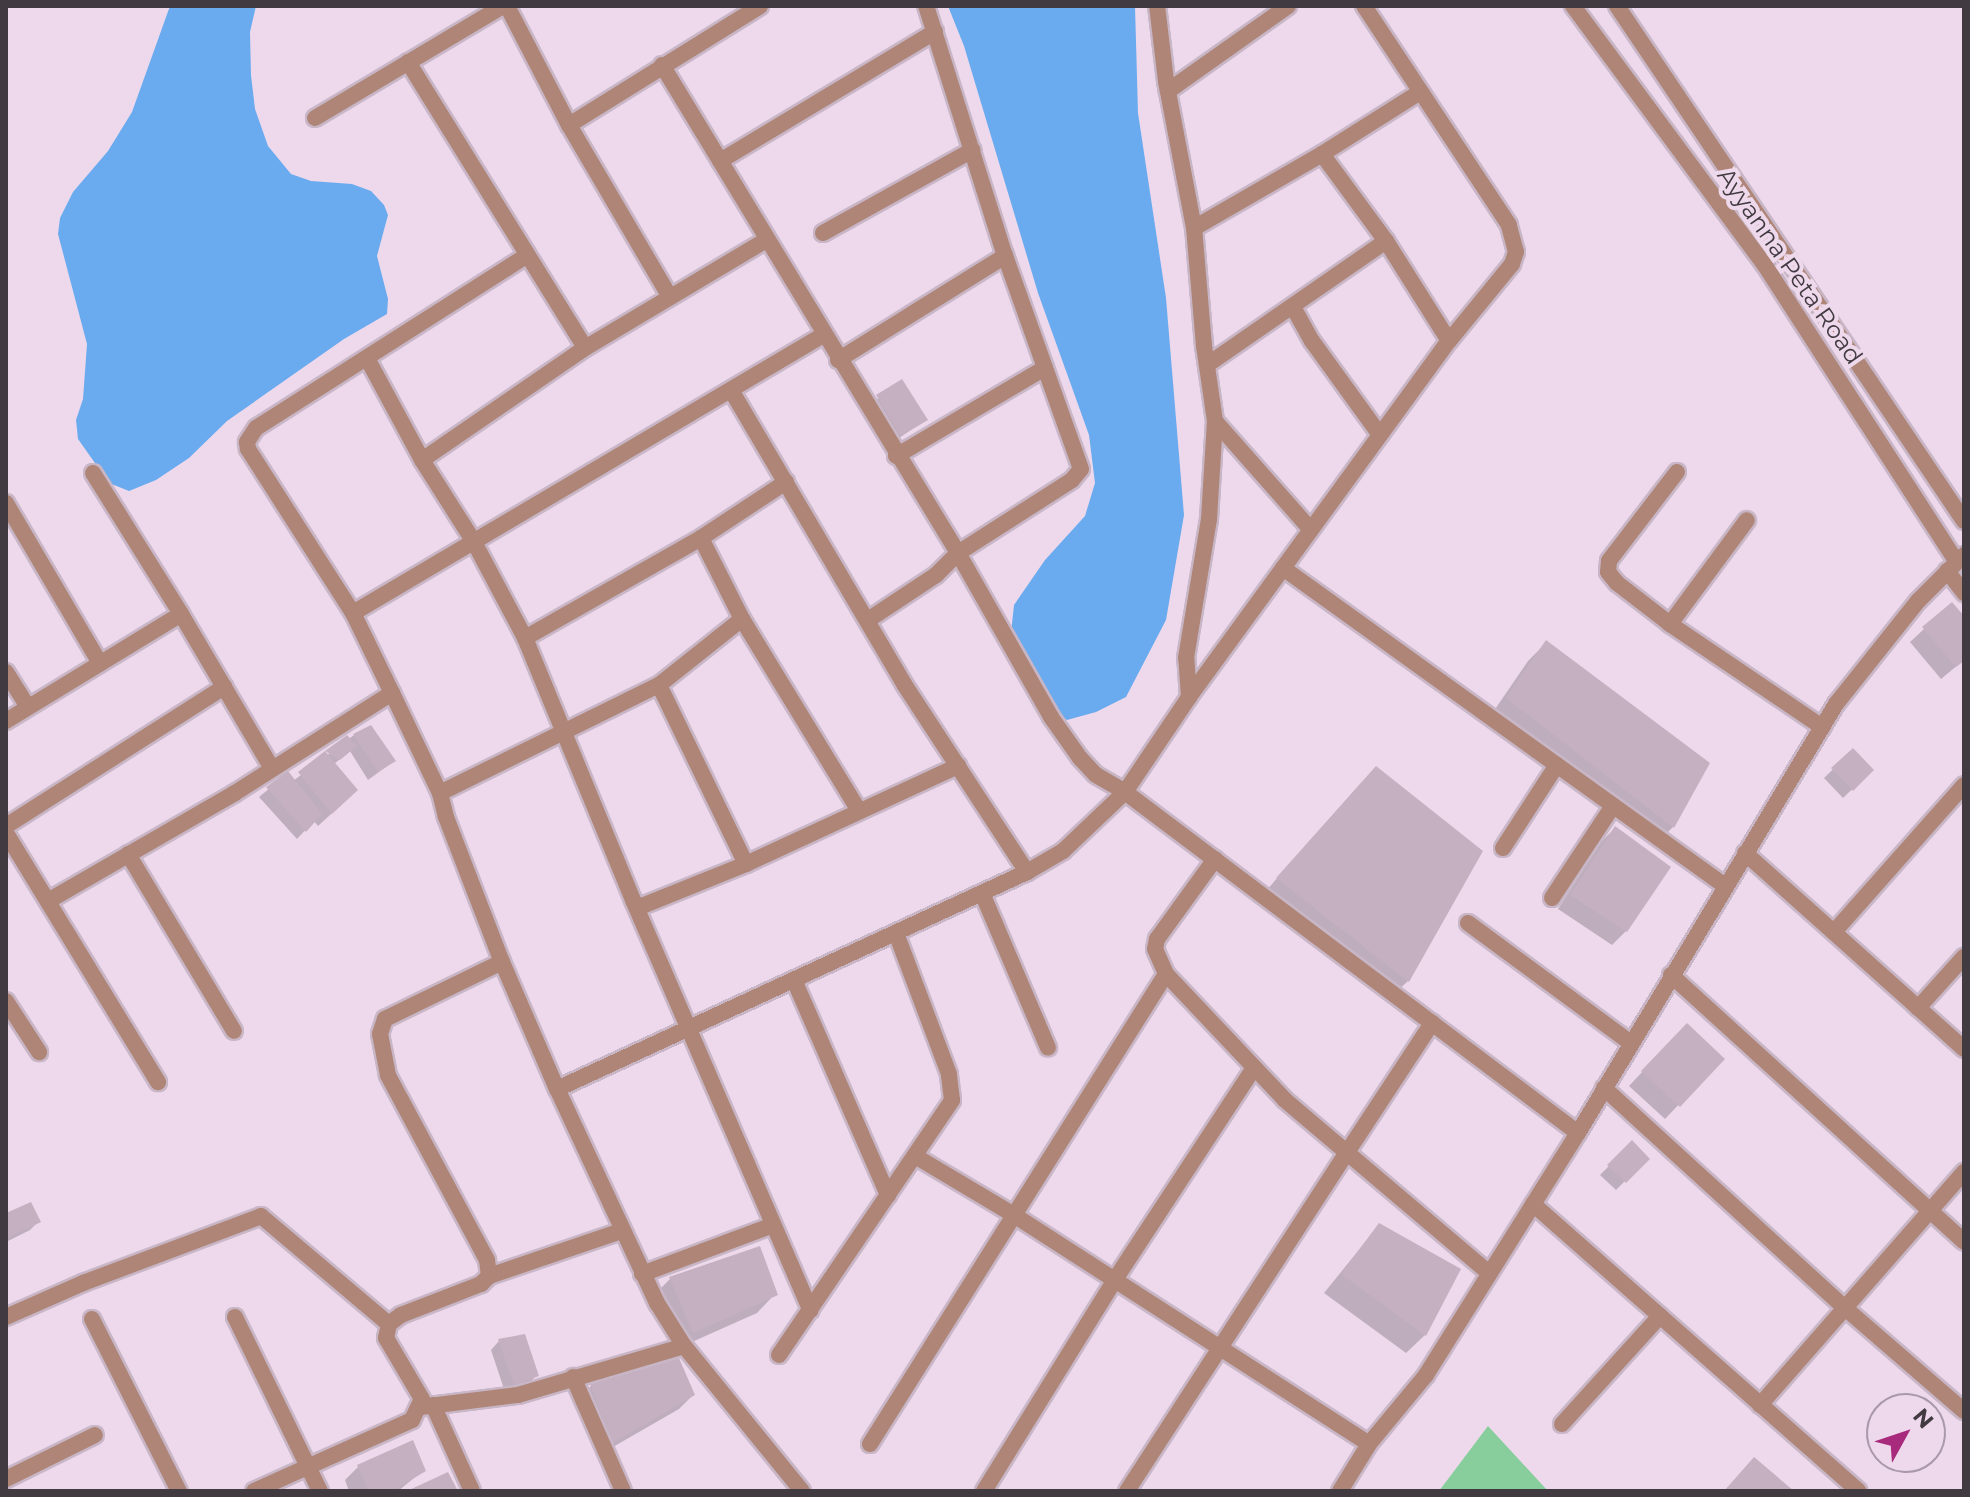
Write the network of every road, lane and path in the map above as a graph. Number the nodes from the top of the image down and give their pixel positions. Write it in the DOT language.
graph roads {
  1 [pos="505,6"];
  2 [pos="760,6"];
  3 [pos="926,6"];
  4 [pos="1157,6"];
  5 [pos="1288,6"];
  6 [pos="1364,6"];
  7 [pos="1573,6"];
  8 [pos="1617,6"];
  9 [pos="935,32"];
  10 [pos="408,62"];
  11 [pos="662,65"];
  12 [pos="1168,91"];
  13 [pos="1420,92"];
  14 [pos="315,118"];
  15 [pos="569,125"];
  16 [pos="973,150"];
  17 [pos="1322,154"];
  18 [pos="720,161"];
  19 [pos="1194,228"];
  20 [pos="823,233"];
  21 [pos="766,240"];
  22 [pos="1386,241"];
  23 [pos="526,256"];
  24 [pos="1005,256"];
  25 [pos="670,297"];
  26 [pos="1293,307"];
  27 [pos="823,335"];
  28 [pos="1449,341"];
  29 [pos="585,348"];
  30 [pos="368,360"];
  31 [pos="838,360"];
  32 [pos="1207,365"];
  33 [pos="1045,368"];
  34 [pos="731,390"];
  35 [pos="1215,421"];
  36 [pos="1380,435"];
  37 [pos="896,456"];
  38 [pos="422,460"];
  39 [pos="1677,472"];
  40 [pos="93,473"];
  41 [pos="786,482"];
  42 [pos="6,503"];
  43 [pos="1747,520"];
  44 [pos="1964,521"];
  45 [pos="1311,530"];
  46 [pos="701,538"];
  47 [pos="474,542"];
  48 [pos="958,553"];
  49 [pos="1956,562"];
  50 [pos="1283,568"];
  51 [pos="1964,593"];
  52 [pos="353,613"];
  53 [pos="181,614"];
  54 [pos="742,619"];
  55 [pos="868,620"];
  56 [pos="1670,624"];
  57 [pos="525,638"];
  58 [pos="100,663"];
  59 [pos="6,672"];
  60 [pos="659,685"];
  61 [pos="224,687"];
  62 [pos="392,693"];
  63 [pos="1189,697"];
  64 [pos="28,707"];
  65 [pos="6,721"];
  66 [pos="1822,727"];
  67 [pos="564,731"];
  68 [pos="1557,765"];
  69 [pos="958,766"];
  70 [pos="271,767"];
  71 [pos="1964,785"];
  72 [pos="1125,792"];
  73 [pos="440,793"];
  74 [pos="1613,806"];
  75 [pos="859,811"];
  76 [pos="6,826"];
  77 [pos="6,833"];
  78 [pos="1503,848"];
  79 [pos="1745,853"];
  80 [pos="128,854"];
  81 [pos="1215,859"];
  82 [pos="746,864"];
  83 [pos="1027,872"];
  84 [pos="1725,886"];
  85 [pos="982,893"];
  86 [pos="1552,898"];
  87 [pos="48,901"];
  88 [pos="637,908"];
  89 [pos="1468,923"];
  90 [pos="1834,932"];
  91 [pos="896,933"];
  92 [pos="1964,957"];
  93 [pos="502,962"];
  94 [pos="1166,974"];
  95 [pos="1671,975"];
  96 [pos="794,980"];
  97 [pos="6,1001"];
  98 [pos="1918,1008"];
  99 [pos="1432,1023"];
  100 [pos="689,1029"];
  101 [pos="234,1031"];
  102 [pos="1631,1043"];
  103 [pos="1048,1048"];
  104 [pos="1964,1049"];
  105 [pos="39,1052"];
  106 [pos="1253,1069"];
  107 [pos="158,1082"];
  108 [pos="1604,1088"];
  109 [pos="557,1089"];
  110 [pos="1578,1133"];
  111 [pos="1346,1154"];
  112 [pos="915,1156"];
  113 [pos="1964,1172"];
  114 [pos="888,1195"];
  115 [pos="1533,1204"];
  116 [pos="1929,1212"];
  117 [pos="1014,1215"];
  118 [pos="773,1225"];
  119 [pos="621,1231"];
  120 [pos="1964,1242"];
  121 [pos="1489,1273"];
  122 [pos="642,1274"];
  123 [pos="489,1276"];
  124 [pos="1114,1281"];
  125 [pos="1845,1308"];
  126 [pos="810,1310"];
  127 [pos="1660,1316"];
  128 [pos="6,1317"];
  129 [pos="235,1317"];
  130 [pos="92,1319"];
  131 [pos="389,1324"];
  132 [pos="684,1346"];
  133 [pos="1218,1349"];
  134 [pos="779,1355"];
  135 [pos="573,1377"];
  136 [pos="1760,1405"];
  137 [pos="427,1406"];
  138 [pos="1964,1411"];
  139 [pos="1562,1424"];
  140 [pos="95,1435"];
  141 [pos="870,1444"];
  142 [pos="1369,1444"];
  143 [pos="310,1466"];
  144 [pos="6,1479"];
  145 [pos="179,1491"];
  146 [pos="254,1491"];
  147 [pos="320,1491"];
  148 [pos="472,1491"];
  149 [pos="623,1491"];
  150 [pos="802,1491"];
  151 [pos="984,1491"];
  152 [pos="1127,1491"];
  153 [pos="1340,1491"];
  154 [pos="1858,1491"];
  1 -- 10 [label="street"];
  1 -- 15 [label="street"];
  2 -- 11 [label="street"];
  3 -- 9 [label="street"];
  4 -- 12 [label="street"];
  5 -- 12 [label="street"];
  6 -- 13 [label="street"];
  7 -- 49 [label="street, Ayyanna Peta Road"];
  8 -- 44 [label="street"];
  9 -- 16 [label="street"];
  9 -- 18 [label="street"];
  10 -- 14 [label="street"];
  10 -- 23 [label="street"];
  11 -- 15 [label="street"];
  11 -- 18 [label="street"];
  12 -- 19 [label="street"];
  13 -- 17 [label="street"];
  13 -- 28 [label="street"];
  15 -- 25 [label="street"];
  16 -- 20 [label="street"];
  16 -- 24 [label="street"];
  17 -- 19 [label="street"];
  17 -- 22 [label="street"];
  18 -- 21 [label="street"];
  19 -- 32 [label="street"];
  21 -- 25 [label="street"];
  21 -- 27 [label="street"];
  22 -- 26 [label="street"];
  22 -- 28 [label="street"];
  23 -- 29 [label="street"];
  23 -- 30 [label="street"];
  24 -- 31 [label="street"];
  24 -- 33 [label="street"];
  25 -- 29 [label="street"];
  26 -- 32 [label="street"];
  26 -- 36 [label="street"];
  27 -- 31 [label="street"];
  27 -- 34 [label="street"];
  28 -- 36 [label="street"];
  29 -- 38 [label="street"];
  30 -- 38 [label="street"];
  30 -- 52 [label="street"];
  31 -- 37 [label="street"];
  32 -- 35 [label="street"];
  33 -- 37 [label="street"];
  33 -- 48 [label="street"];
  34 -- 41 [label="street"];
  34 -- 47 [label="street"];
  35 -- 45 [label="street"];
  35 -- 63 [label="street"];
  36 -- 45 [label="street"];
  37 -- 48 [label="street"];
  38 -- 47 [label="street"];
  39 -- 56 [label="street"];
  40 -- 53 [label="street"];
  41 -- 46 [label="street"];
  41 -- 55 [label="street"];
  42 -- 58 [label="street"];
  43 -- 56 [label="street"];
  45 -- 50 [label="street"];
  46 -- 54 [label="street"];
  46 -- 57 [label="street"];
  47 -- 52 [label="street"];
  47 -- 57 [label="street"];
  48 -- 55 [label="street"];
  48 -- 72 [label="street"];
  49 -- 51 [label="street, Ayyanna Peta Road"];
  49 -- 66 [label="street"];
  50 -- 63 [label="street"];
  50 -- 68 [label="street"];
  52 -- 62 [label="street"];
  53 -- 58 [label="street"];
  53 -- 61 [label="street"];
  54 -- 60 [label="street"];
  54 -- 75 [label="street"];
  55 -- 69 [label="street"];
  56 -- 66 [label="street"];
  57 -- 67 [label="street"];
  58 -- 64 [label="street"];
  59 -- 64 [label="street"];
  60 -- 67 [label="street"];
  60 -- 82 [label="street"];
  61 -- 70 [label="street"];
  61 -- 76 [label="street"];
  62 -- 70 [label="street"];
  62 -- 73 [label="street"];
  63 -- 72 [label="street"];
  64 -- 65 [label="street"];
  66 -- 79 [label="street"];
  67 -- 73 [label="street"];
  67 -- 88 [label="street"];
  68 -- 74 [label="street"];
  68 -- 78 [label="street"];
  69 -- 75 [label="street"];
  69 -- 83 [label="street"];
  70 -- 80 [label="street"];
  71 -- 90 [label="street"];
  72 -- 81 [label="street"];
  72 -- 83 [label="street"];
  73 -- 93 [label="street"];
  74 -- 84 [label="street"];
  74 -- 86 [label="street"];
  75 -- 82 [label="street"];
  77 -- 87 [label="street"];
  79 -- 84 [label="street"];
  79 -- 90 [label="street"];
  80 -- 87 [label="street"];
  80 -- 101 [label="street"];
  81 -- 94 [label="street"];
  81 -- 99 [label="street"];
  82 -- 88 [label="street"];
  83 -- 85 [label="street"];
  84 -- 95 [label="street"];
  85 -- 91 [label="street"];
  85 -- 103 [label="street"];
  87 -- 107 [label="street"];
  88 -- 100 [label="street"];
  89 -- 102 [label="street"];
  90 -- 98 [label="street"];
  91 -- 96 [label="street"];
  91 -- 112 [label="street"];
  92 -- 98 [label="street"];
  93 -- 109 [label="street"];
  93 -- 123 [label="street"];
  94 -- 106 [label="street"];
  94 -- 117 [label="street"];
  95 -- 102 [label="street"];
  95 -- 116 [label="street"];
  96 -- 100 [label="street"];
  96 -- 114 [label="street"];
  97 -- 105 [label="street"];
  98 -- 104 [label="street"];
  99 -- 110 [label="street"];
  99 -- 111 [label="street"];
  100 -- 109 [label="street"];
  100 -- 118 [label="street"];
  102 -- 108 [label="street"];
  106 -- 111 [label="street"];
  106 -- 124 [label="street"];
  108 -- 110 [label="street"];
  108 -- 125 [label="street"];
  109 -- 119 [label="street"];
  110 -- 115 [label="street"];
  111 -- 121 [label="street"];
  111 -- 133 [label="street"];
  112 -- 114 [label="street"];
  112 -- 117 [label="street"];
  113 -- 116 [label="street"];
  114 -- 126 [label="street"];
  115 -- 121 [label="street"];
  115 -- 127 [label="street"];
  116 -- 120 [label="street"];
  116 -- 125 [label="street"];
  117 -- 124 [label="street"];
  117 -- 141 [label="street"];
  118 -- 122 [label="street"];
  118 -- 126 [label="street"];
  119 -- 122 [label="street"];
  119 -- 123 [label="street"];
  121 -- 142 [label="street"];
  122 -- 132 [label="street"];
  123 -- 131 [label="street"];
  124 -- 133 [label="street"];
  124 -- 151 [label="street"];
  125 -- 136 [label="street"];
  125 -- 138 [label="street"];
  126 -- 134 [label="street"];
  127 -- 136 [label="street"];
  127 -- 139 [label="street"];
  128 -- 131 [label="street"];
  129 -- 143 [label="street"];
  130 -- 145 [label="street"];
  131 -- 137 [label="street"];
  132 -- 135 [label="street"];
  132 -- 150 [label="street"];
  133 -- 142 [label="street"];
  133 -- 152 [label="street"];
  135 -- 137 [label="street"];
  135 -- 149 [label="street"];
  136 -- 154 [label="street"];
  137 -- 143 [label="street"];
  137 -- 148 [label="street"];
  140 -- 144 [label="street"];
  142 -- 153 [label="street"];
  143 -- 146 [label="street"];
  143 -- 147 [label="street"];
}
